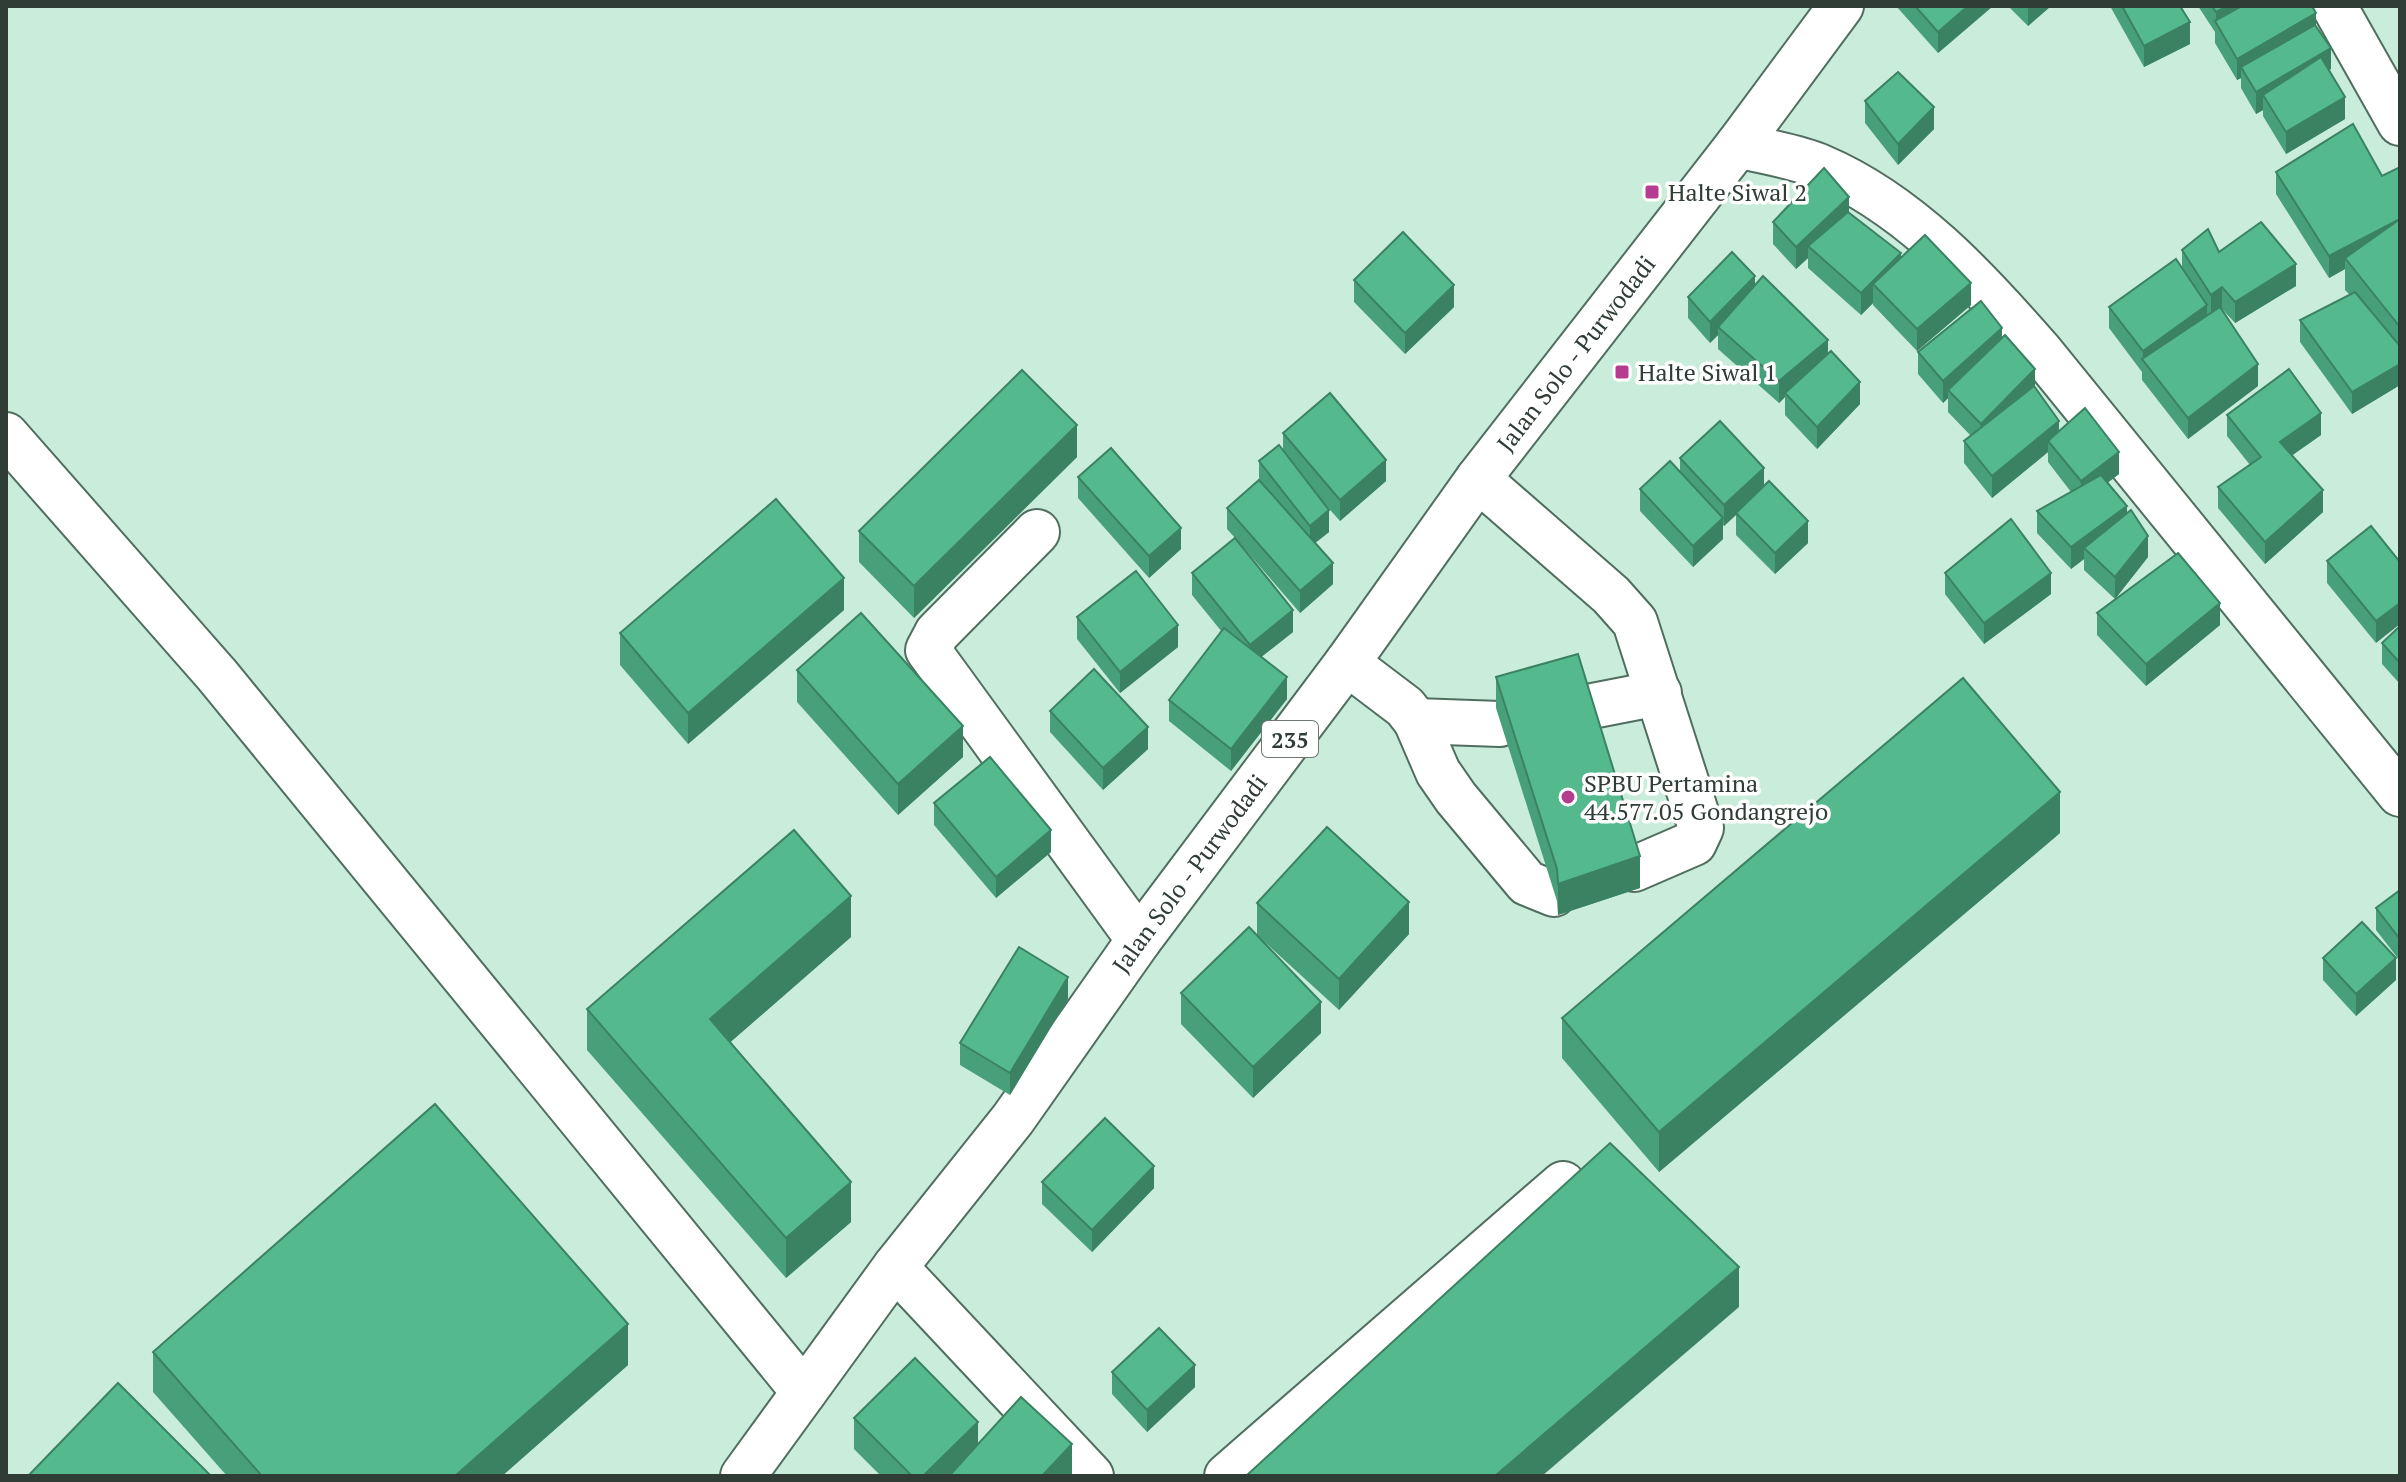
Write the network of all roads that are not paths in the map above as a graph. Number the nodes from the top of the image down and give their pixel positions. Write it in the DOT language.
graph roads {
  1 [pos="1841,6"];
  2 [pos="2334,6"];
  3 [pos="2394,99"];
  4 [pos="1738,145"];
  5 [pos="6,435"];
  6 [pos="1478,479"];
  7 [pos="1037,532"];
  8 [pos="1347,663"];
  9 [pos="1659,693"];
  10 [pos="1587,707"];
  11 [pos="1416,721"];
  12 [pos="1500,724"];
  13 [pos="2400,794"];
  14 [pos="1634,869"];
  15 [pos="1554,894"];
  16 [pos="1139,940"];
  17 [pos="1563,1184"];
  18 [pos="895,1267"];
  19 [pos="804,1392"];
  20 [pos="743,1476"];
  21 [pos="1091,1476"];
  22 [pos="1227,1476"];
  1 -- 4 [label="street, Jalan Solo - Purwodadi / 235"];
  2 -- 3 [label="street"];
  4 -- 6 [label="street, Jalan Solo - Purwodadi / 235"];
  4 -- 13 [label="street"];
  5 -- 19 [label="street"];
  6 -- 8 [label="street, Jalan Solo - Purwodadi / 235"];
  6 -- 9 [label="street"];
  7 -- 16 [label="street"];
  8 -- 11 [label="street"];
  8 -- 16 [label="street, Jalan Solo - Purwodadi / 235"];
  9 -- 10 [label="street"];
  9 -- 14 [label="street"];
  11 -- 12 [label="street"];
  11 -- 15 [label="street"];
  16 -- 18 [label="street, Jalan Solo - Purwodadi / 235"];
  17 -- 22 [label="street"];
  18 -- 19 [label="street, Jalan Solo - Purwodadi / 235"];
  18 -- 21 [label="street"];
  19 -- 20 [label="street, Jalan Solo - Purwodadi / 235"];
}
